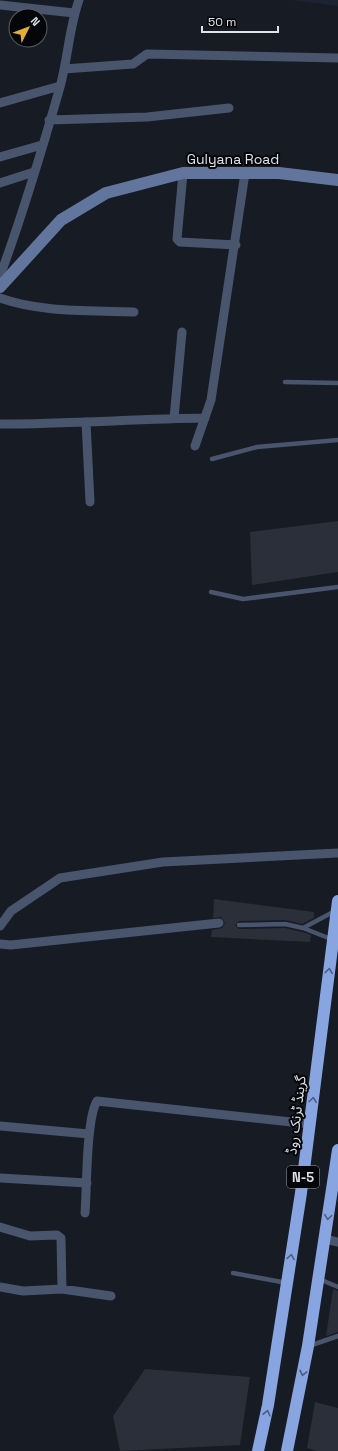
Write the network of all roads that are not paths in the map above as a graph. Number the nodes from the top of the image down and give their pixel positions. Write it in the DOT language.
graph roads {
  1 [pos="79,0"];
  2 [pos="0,5"];
  3 [pos="74,13"];
  4 [pos="338,58"];
  5 [pos="64,69"];
  6 [pos="60,86"];
  7 [pos="0,103"];
  8 [pos="229,108"];
  9 [pos="49,120"];
  10 [pos="42,145"];
  11 [pos="0,157"];
  12 [pos="34,172"];
  13 [pos="183,173"];
  14 [pos="246,173"];
  15 [pos="338,180"];
  16 [pos="0,183"];
  17 [pos="236,245"];
  18 [pos="0,276"];
  19 [pos="0,288"];
  20 [pos="0,298"];
  21 [pos="134,312"];
  22 [pos="182,332"];
  23 [pos="285,382"];
  24 [pos="338,383"];
  25 [pos="174,418"];
  26 [pos="205,418"];
  27 [pos="86,422"];
  28 [pos="0,424"];
  29 [pos="338,440"];
  30 [pos="194,446"];
  31 [pos="212,459"];
  32 [pos="90,502"];
  33 [pos="338,587"];
  34 [pos="211,592"];
  35 [pos="338,854"];
  36 [pos="337,905"];
  37 [pos="219,923"];
  38 [pos="239,925"];
  39 [pos="0,926"];
  40 [pos="303,928"];
  41 [pos="333,939"];
  42 [pos="0,944"];
  43 [pos="310,1124"];
  44 [pos="0,1126"];
  45 [pos="89,1134"];
  46 [pos="338,1150"];
  47 [pos="0,1178"];
  48 [pos="87,1183"];
  49 [pos="85,1213"];
  50 [pos="0,1227"];
  51 [pos="325,1239"];
  52 [pos="338,1242"];
  53 [pos="233,1273"];
  54 [pos="319,1279"];
  55 [pos="287,1283"];
  56 [pos="0,1287"];
  57 [pos="338,1287"];
  58 [pos="62,1288"];
  59 [pos="110,1296"];
  60 [pos="338,1336"];
  61 [pos="308,1346"];
  62 [pos="258,1451"];
  63 [pos="287,1451"];
  1 -- 3 [label="street"];
  2 -- 3 [label="street"];
  3 -- 5 [label="street"];
  4 -- 5 [label="street"];
  5 -- 6 [label="street"];
  6 -- 7 [label="street"];
  6 -- 9 [label="street"];
  8 -- 9 [label="street"];
  9 -- 10 [label="street"];
  10 -- 11 [label="street"];
  10 -- 12 [label="street"];
  12 -- 16 [label="street"];
  12 -- 18 [label="street"];
  13 -- 14 [label="main road, Gulyana Road"];
  13 -- 17 [label="street"];
  13 -- 19 [label="main road, Gulyana Road"];
  14 -- 15 [label="main road, Gulyana Road"];
  14 -- 17 [label="street"];
  17 -- 26 [label="street"];
  20 -- 21 [label="street"];
  22 -- 25 [label="street"];
  23 -- 24 [label="lane"];
  25 -- 26 [label="street"];
  25 -- 27 [label="street"];
  26 -- 30 [label="street"];
  27 -- 28 [label="street"];
  27 -- 32 [label="street"];
  29 -- 31 [label="lane"];
  33 -- 34 [label="lane"];
  35 -- 39 [label="street"];
  36 -- 40 [label="lane"];
  36 -- 41 [label="highway, گرینڈ ٹرنک روڈ / N-5"];
  37 -- 42 [label="street"];
  38 -- 40 [label="lane"];
  40 -- 41 [label="lane"];
  43 -- 41 [label="highway, گرینڈ ٹرنک روڈ / N-5, one-way"];
  43 -- 45 [label="street"];
  55 -- 43 [label="highway, گرینڈ ٹرنک روڈ / N-5, one-way"];
  44 -- 45 [label="street"];
  45 -- 48 [label="street"];
  46 -- 51 [label="highway, N-5, one-way"];
  47 -- 48 [label="street"];
  48 -- 49 [label="street"];
  50 -- 58 [label="street"];
  51 -- 52 [label="street"];
  51 -- 54 [label="highway, N-5"];
  53 -- 55 [label="lane"];
  54 -- 57 [label="lane"];
  54 -- 61 [label="highway, N-5"];
  62 -- 55 [label="highway, گرینڈ ٹرنک روڈ / N-5, one-way"];
  56 -- 58 [label="street"];
  58 -- 59 [label="street"];
  60 -- 61 [label="lane"];
  61 -- 63 [label="highway, N-5, one-way"];
}
